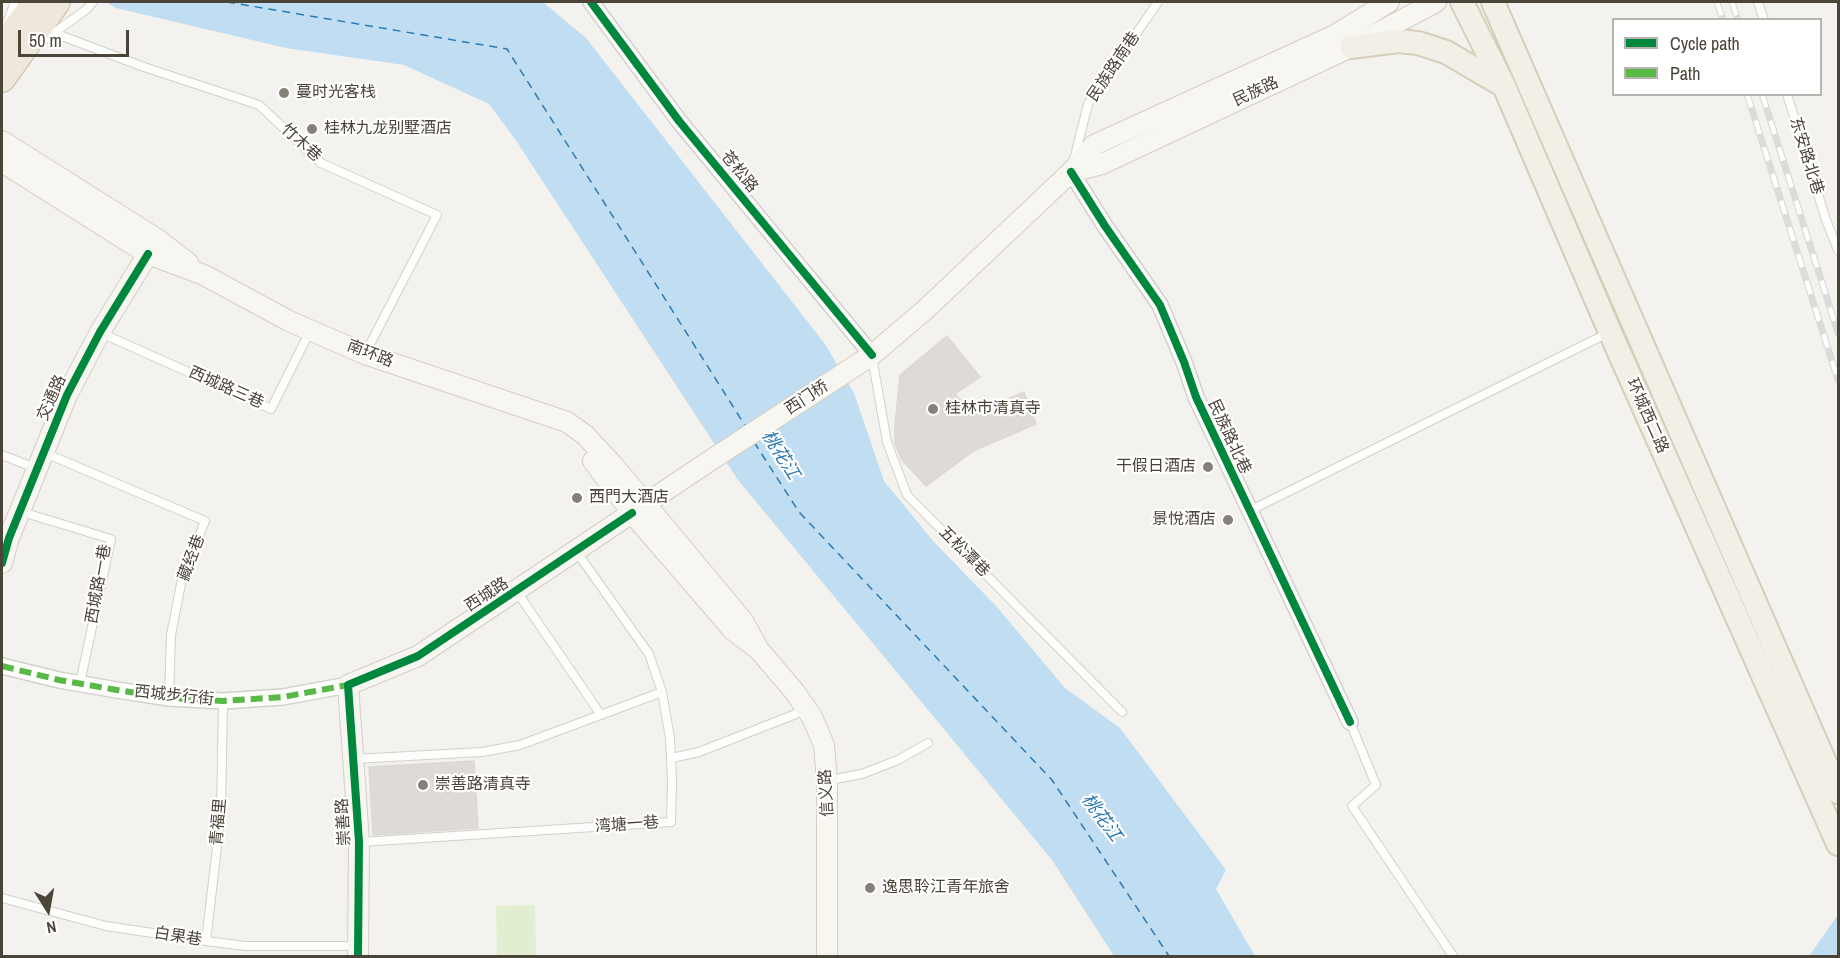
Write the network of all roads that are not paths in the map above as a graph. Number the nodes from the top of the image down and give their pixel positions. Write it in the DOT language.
graph roads {
  1 [pos="15,2"];
  2 [pos="37,2"];
  3 [pos="57,2"];
  4 [pos="93,2"];
  5 [pos="591,2"];
  6 [pos="1158,2"];
  7 [pos="1389,2"];
  8 [pos="1436,2"];
  9 [pos="1462,2"];
  10 [pos="1493,2"];
  11 [pos="1758,2"];
  12 [pos="1763,18"];
  13 [pos="54,33"];
  14 [pos="2,39"];
  15 [pos="1351,47"];
  16 [pos="5,63"];
  17 [pos="1504,86"];
  18 [pos="1788,96"];
  19 [pos="2,141"];
  20 [pos="2,162"];
  21 [pos="1071,172"];
  22 [pos="1839,250"];
  23 [pos="148,254"];
  24 [pos="204,275"];
  25 [pos="310,330"];
  26 [pos="99,332"];
  27 [pos="1610,332"];
  28 [pos="365,354"];
  29 [pos="872,355"];
  30 [pos="2,455"];
  31 [pos="711,460"];
  32 [pos="40,461"];
  33 [pos="639,509"];
  34 [pos="20,511"];
  35 [pos="1250,511"];
  36 [pos="576,551"];
  37 [pos="2,563"];
  38 [pos="516,592"];
  39 [pos="759,650"];
  40 [pos="2,666"];
  41 [pos="80,683"];
  42 [pos="348,685"];
  43 [pos="662,692"];
  44 [pos="169,698"];
  45 [pos="223,701"];
  46 [pos="807,709"];
  47 [pos="1122,712"];
  48 [pos="601,715"];
  49 [pos="1350,722"];
  50 [pos="928,744"];
  51 [pos="672,758"];
  52 [pos="354,759"];
  53 [pos="827,781"];
  54 [pos="1830,782"];
  55 [pos="1836,837"];
  56 [pos="359,842"];
  57 [pos="2,898"];
  58 [pos="206,941"];
  59 [pos="358,951"];
  60 [pos="827,957"];
  61 [pos="1453,957"];
  1 -- 14 [label="lane"];
  2 -- 16 [label="highway"];
  3 -- 16 [label="highway"];
  4 -- 13 [label="lane"];
  5 -- 29 [label="street, 苍松路"];
  6 -- 21 [label="lane, 民族路南巷"];
  7 -- 21 [label="main road, 民族路"];
  8 -- 15 [label="main road, 民族路"];
  9 -- 17 [label="main road, 环城西二路"];
  10 -- 54 [label="main road, 环城西二路"];
  11 -- 12 [label="lane"];
  13 -- 16 [label="lane"];
  13 -- 28 [label="lane, 竹木巷"];
  15 -- 17 [label="main road"];
  15 -- 21 [label="main road, 民族路"];
  17 -- 27 [label="main road, 环城西二路"];
  18 -- 22 [label="lane, 东安路北巷"];
  19 -- 24 [label="main road, 南环路"];
  20 -- 23 [label="main road, 南环路"];
  21 -- 29 [label="main road, 民族路"];
  21 -- 35 [label="street, 民族路北巷"];
  23 -- 24 [label="main road, 南环路"];
  23 -- 26 [label="main road, 交通路"];
  24 -- 25 [label="main road, 南环路"];
  25 -- 26 [label="lane, 西城路三巷"];
  25 -- 28 [label="main road, 南环路"];
  26 -- 32 [label="main road, 交通路"];
  27 -- 35 [label="lane"];
  27 -- 54 [label="main road, 环城西二路"];
  28 -- 33 [label="main road, 南环路"];
  29 -- 31 [label="main road, 西门桥"];
  29 -- 47 [label="lane, 五松潭巷"];
  30 -- 32 [label="lane"];
  31 -- 33 [label="main road, 西城路"];
  32 -- 34 [label="main road, 交通路"];
  32 -- 44 [label="lane, 藏经巷"];
  33 -- 36 [label="main road, 西城路"];
  33 -- 39 [label="main road, 南环路"];
  34 -- 37 [label="main road, 交通路"];
  34 -- 41 [label="lane, 西城路一巷"];
  35 -- 49 [label="street, 民族路北巷"];
  36 -- 38 [label="main road, 西城路"];
  36 -- 43 [label="lane, 湾塘一巷"];
  38 -- 42 [label="main road, 西城路"];
  38 -- 48 [label="lane"];
  39 -- 46 [label="main road, 信义路"];
  40 -- 41 [label="street, 西城步行街"];
  41 -- 44 [label="street, 西城步行街"];
  42 -- 45 [label="street, 西城步行街"];
  42 -- 52 [label="main road, 崇善路"];
  43 -- 48 [label="lane"];
  43 -- 51 [label="lane, 湾塘一巷"];
  44 -- 45 [label="street, 西城步行街"];
  45 -- 58 [label="lane, 青福里"];
  46 -- 51 [label="lane"];
  46 -- 53 [label="main road, 信义路"];
  48 -- 52 [label="lane"];
  49 -- 61 [label="lane"];
  50 -- 53 [label="lane"];
  51 -- 56 [label="lane, 湾塘一巷"];
  52 -- 56 [label="main road, 崇善路"];
  53 -- 60 [label="main road, 信义路"];
  54 -- 55 [label="main road, 环城西二路"];
  56 -- 59 [label="main road, 崇善路"];
  57 -- 58 [label="lane, 白果巷"];
  58 -- 59 [label="lane, 白果巷"];
}
